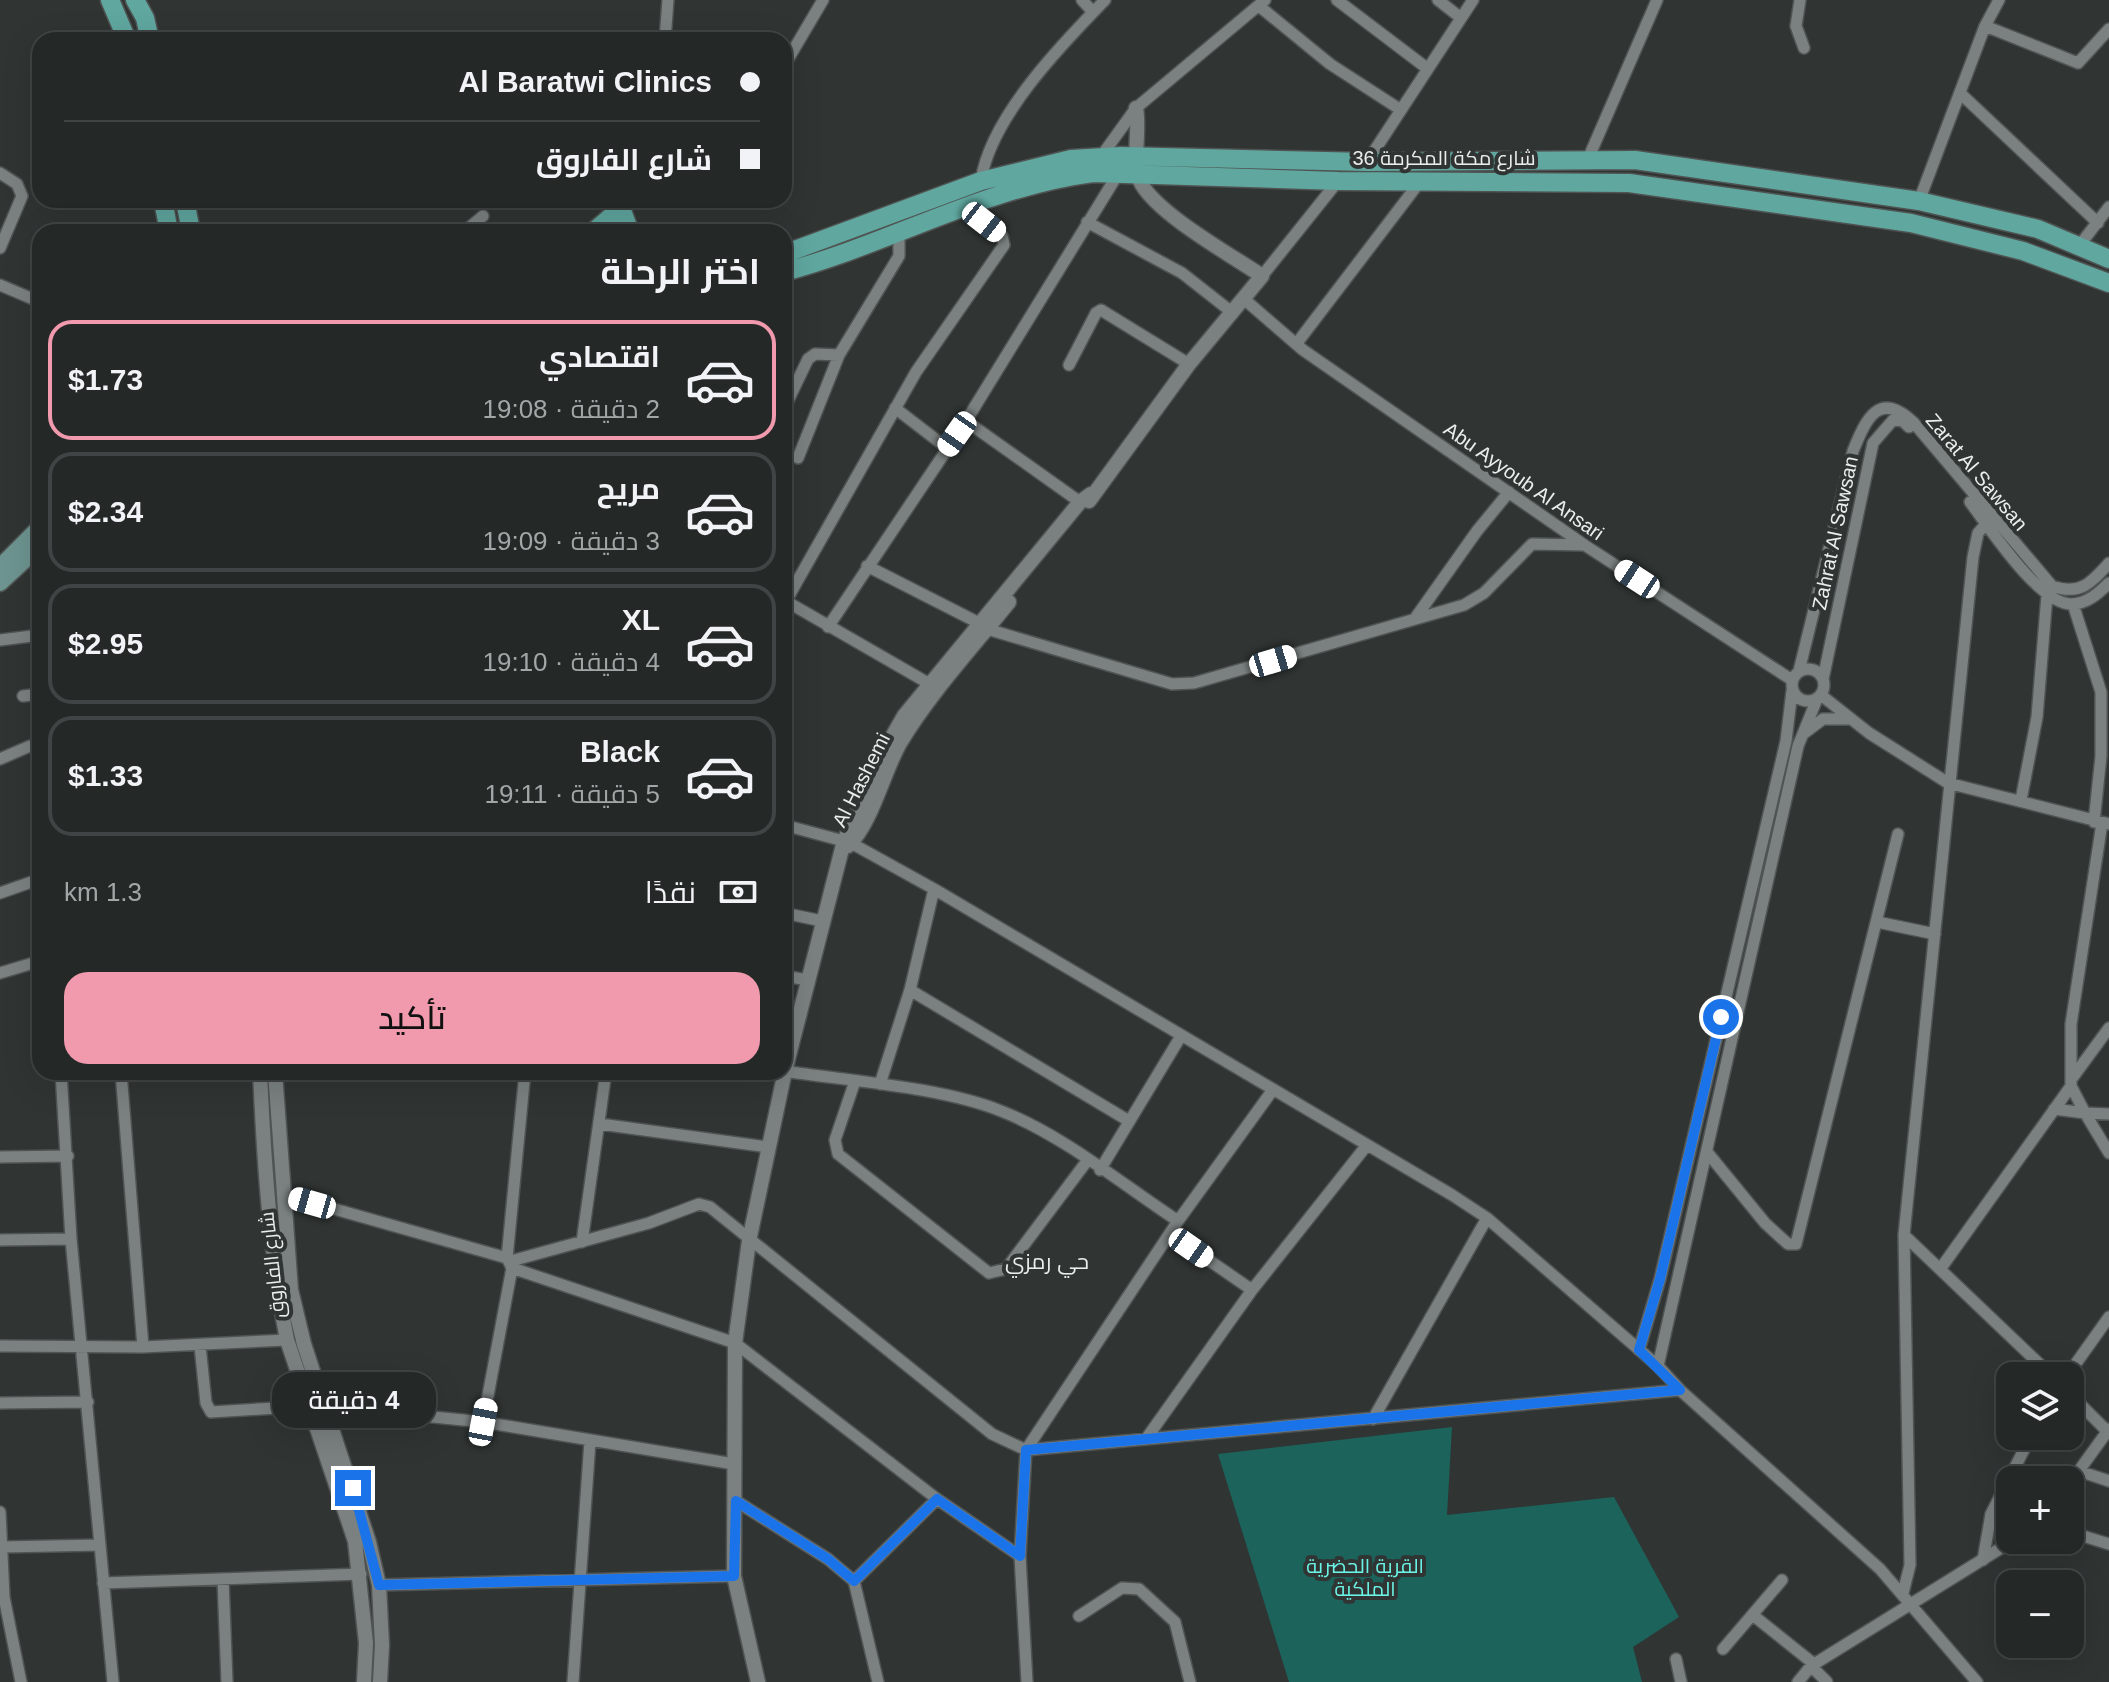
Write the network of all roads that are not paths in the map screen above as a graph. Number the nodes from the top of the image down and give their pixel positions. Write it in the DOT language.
graph roads {
  1 [pos="110,0"];
  2 [pos="135,0"];
  3 [pos="668,0"];
  4 [pos="823,0"];
  5 [pos="1082,0"];
  6 [pos="1105,0"];
  7 [pos="1337,0"];
  8 [pos="1438,0"];
  9 [pos="1473,0"];
  10 [pos="1657,0"];
  11 [pos="1800,0"];
  12 [pos="1999,0"];
  13 [pos="1262,3"];
  14 [pos="1093,12"];
  15 [pos="1461,18"];
  16 [pos="1985,26"];
  17 [pos="2109,29"];
  18 [pos="124,32"];
  19 [pos="148,32"];
  20 [pos="666,32"];
  21 [pos="1804,48"];
  22 [pos="792,52"];
  23 [pos="1428,69"];
  24 [pos="1960,93"];
  25 [pos="1136,108"];
  26 [pos="1401,110"];
  27 [pos="1588,159"];
  28 [pos="1367,162"];
  29 [pos="1097,165"];
  30 [pos="1138,166"];
  31 [pos="0,173"];
  32 [pos="1118,174"];
  33 [pos="1423,179"];
  34 [pos="981,181"];
  35 [pos="1338,181"];
  36 [pos="1919,201"];
  37 [pos="2109,207"];
  38 [pos="620,208"];
  39 [pos="965,208"];
  40 [pos="483,216"];
  41 [pos="1087,222"];
  42 [pos="2098,223"];
  43 [pos="474,224"];
  44 [pos="602,224"];
  45 [pos="899,231"];
  46 [pos="2079,246"];
  47 [pos="0,248"];
  48 [pos="792,251"];
  49 [pos="2109,259"];
  50 [pos="792,270"];
  51 [pos="1262,276"];
  52 [pos="2109,283"];
  53 [pos="0,285"];
  54 [pos="32,299"];
  55 [pos="1244,299"];
  56 [pos="1233,313"];
  57 [pos="1297,343"];
  58 [pos="839,355"];
  59 [pos="1189,364"];
  60 [pos="1069,365"];
  61 [pos="792,392"];
  62 [pos="895,408"];
  63 [pos="966,421"];
  64 [pos="947,448"];
  65 [pos="798,458"];
  66 [pos="1509,492"];
  67 [pos="1086,498"];
  68 [pos="1989,519"];
  69 [pos="32,535"];
  70 [pos="1586,546"];
  71 [pos="32,553"];
  72 [pos="2109,563"];
  73 [pos="867,566"];
  74 [pos="0,567"];
  75 [pos="0,583"];
  76 [pos="2109,583"];
  77 [pos="792,588"];
  78 [pos="2047,595"];
  79 [pos="792,604"];
  80 [pos="2073,604"];
  81 [pos="1416,617"];
  82 [pos="983,626"];
  83 [pos="828,627"];
  84 [pos="32,636"];
  85 [pos="0,640"];
  86 [pos="1823,679"];
  87 [pos="1795,681"];
  88 [pos="928,683"];
  89 [pos="32,695"];
  90 [pos="23,696"];
  91 [pos="1819,697"];
  92 [pos="1851,719"];
  93 [pos="1800,738"];
  94 [pos="32,746"];
  95 [pos="889,752"];
  96 [pos="0,759"];
  97 [pos="1948,783"];
  98 [pos="2021,800"];
  99 [pos="2101,823"];
  100 [pos="792,827"];
  101 [pos="1898,834"];
  102 [pos="847,844"];
  103 [pos="32,882"];
  104 [pos="934,889"];
  105 [pos="0,893"];
  106 [pos="792,915"];
  107 [pos="822,921"];
  108 [pos="1877,922"];
  109 [pos="1935,934"];
  110 [pos="32,963"];
  111 [pos="0,973"];
  112 [pos="792,977"];
  113 [pos="808,980"];
  114 [pos="910,990"];
  115 [pos="2109,1028"];
  116 [pos="1181,1036"];
  117 [pos="792,1043"];
  118 [pos="792,1072"];
  119 [pos="62,1080"];
  120 [pos="122,1080"];
  121 [pos="260,1080"];
  122 [pos="276,1080"];
  123 [pos="524,1080"];
  124 [pos="605,1080"];
  125 [pos="783,1080"];
  126 [pos="855,1081"];
  127 [pos="2072,1082"];
  128 [pos="880,1084"];
  129 [pos="1272,1091"];
  130 [pos="2054,1109"];
  131 [pos="2085,1113"];
  132 [pos="2109,1114"];
  133 [pos="1129,1121"];
  134 [pos="600,1124"];
  135 [pos="279,1132"];
  136 [pos="263,1133"];
  137 [pos="1367,1145"];
  138 [pos="768,1147"];
  139 [pos="1707,1152"];
  140 [pos="2109,1153"];
  141 [pos="68,1156"];
  142 [pos="0,1157"];
  143 [pos="1087,1161"];
  144 [pos="1100,1170"];
  145 [pos="285,1195"];
  146 [pos="1487,1218"];
  147 [pos="1178,1221"];
  148 [pos="1171,1234"];
  149 [pos="1904,1235"];
  150 [pos="71,1239"];
  151 [pos="0,1240"];
  152 [pos="749,1241"];
  153 [pos="582,1242"];
  154 [pos="510,1262"];
  155 [pos="1941,1268"];
  156 [pos="1252,1290"];
  157 [pos="2109,1317"];
  158 [pos="287,1340"];
  159 [pos="735,1343"];
  160 [pos="0,1346"];
  161 [pos="83,1346"];
  162 [pos="200,1346"];
  163 [pos="143,1347"];
  164 [pos="1639,1350"];
  165 [pos="2038,1362"];
  166 [pos="2077,1362"];
  167 [pos="1658,1366"];
  168 [pos="1680,1390"];
  169 [pos="88,1402"];
  170 [pos="0,1403"];
  171 [pos="316,1406"];
  172 [pos="2084,1407"];
  173 [pos="1373,1419"];
  174 [pos="483,1422"];
  175 [pos="2108,1430"];
  176 [pos="1146,1439"];
  177 [pos="590,1441"];
  178 [pos="1026,1450"];
  179 [pos="2024,1450"];
  180 [pos="734,1464"];
  181 [pos="2083,1466"];
  182 [pos="2084,1473"];
  183 [pos="2109,1481"];
  184 [pos="937,1499"];
  185 [pos="736,1501"];
  186 [pos="0,1512"];
  187 [pos="2084,1536"];
  188 [pos="2109,1544"];
  189 [pos="100,1545"];
  190 [pos="2,1547"];
  191 [pos="1996,1552"];
  192 [pos="1020,1556"];
  193 [pos="1983,1560"];
  194 [pos="361,1574"];
  195 [pos="734,1576"];
  196 [pos="223,1579"];
  197 [pos="577,1579"];
  198 [pos="1782,1580"];
  199 [pos="854,1581"];
  200 [pos="103,1583"];
  201 [pos="379,1585"];
  202 [pos="2,1592"];
  203 [pos="1907,1597"];
  204 [pos="1079,1616"];
  205 [pos="1754,1616"];
  206 [pos="1723,1649"];
  207 [pos="1676,1659"];
  208 [pos="1812,1665"];
  209 [pos="21,1682"];
  210 [pos="113,1682"];
  211 [pos="227,1682"];
  212 [pos="364,1682"];
  213 [pos="380,1682"];
  214 [pos="573,1682"];
  215 [pos="758,1682"];
  216 [pos="878,1682"];
  217 [pos="1027,1682"];
  218 [pos="1190,1682"];
  219 [pos="1681,1682"];
  220 [pos="1798,1682"];
  221 [pos="1827,1682"];
  222 [pos="1977,1682"];
  1 -- 18 [label="main road"];
  2 -- 19 [label="main road"];
  3 -- 20 [label="street"];
  4 -- 22 [label="street"];
  5 -- 14 [label="street"];
  6 -- 14 [label="street"];
  7 -- 23 [label="street"];
  8 -- 15 [label="street"];
  9 -- 15 [label="street"];
  10 -- 27 [label="street"];
  11 -- 21 [label="street"];
  12 -- 16 [label="street"];
  13 -- 25 [label="street"];
  13 -- 26 [label="street"];
  14 -- 34 [label="street"];
  15 -- 23 [label="street"];
  16 -- 17 [label="street"];
  16 -- 24 [label="street"];
  23 -- 26 [label="street"];
  24 -- 36 [label="street"];
  24 -- 42 [label="street"];
  25 -- 29 [label="street"];
  25 -- 30 [label="street"];
  26 -- 28 [label="street"];
  27 -- 28 [label="main road, شارع مكة المكرمة 36"];
  27 -- 36 [label="main road, شارع مكة المكرمة 36"];
  28 -- 30 [label="main road, شارع مكة المكرمة 36"];
  29 -- 30 [label="main road, شارع مكة المكرمة 36"];
  29 -- 32 [label="main road, شارع مكة المكرمة 36"];
  29 -- 34 [label="main road, شارع مكة المكرمة 36"];
  29 -- 39 [label="main road, شارع مكة المكرمة 36"];
  30 -- 32 [label="main road, شارع مكة المكرمة 36"];
  30 -- 35 [label="main road, شارع مكة المكرمة 36"];
  30 -- 51 [label="street"];
  31 -- 47 [label="street"];
  32 -- 41 [label="street"];
  33 -- 35 [label="main road, شارع مكة المكرمة 36"];
  33 -- 52 [label="main road, شارع مكة المكرمة 36"];
  33 -- 57 [label="street"];
  34 -- 48 [label="main road, شارع مكة المكرمة 36"];
  35 -- 51 [label="street"];
  36 -- 46 [label="main road, شارع مكة المكرمة 36"];
  37 -- 42 [label="street"];
  38 -- 44 [label="main road"];
  39 -- 45 [label="main road, شارع مكة المكرمة 36"];
  39 -- 62 [label="street"];
  40 -- 43 [label="street"];
  41 -- 56 [label="street"];
  41 -- 63 [label="street"];
  42 -- 46 [label="street"];
  45 -- 50 [label="main road, شارع مكة المكرمة 36"];
  45 -- 58 [label="street"];
  46 -- 49 [label="main road, شارع مكة المكرمة 36"];
  51 -- 55 [label="street, Al Hashemi"];
  53 -- 54 [label="street"];
  55 -- 56 [label="street, Al Hashemi"];
  55 -- 57 [label="street, Abu Ayyoub Al Ansari"];
  56 -- 59 [label="street, Al Hashemi"];
  57 -- 66 [label="street, Abu Ayyoub Al Ansari"];
  58 -- 61 [label="street"];
  58 -- 65 [label="street"];
  59 -- 60 [label="street"];
  59 -- 67 [label="street, Al Hashemi"];
  62 -- 64 [label="street"];
  62 -- 77 [label="street"];
  63 -- 64 [label="street"];
  63 -- 67 [label="street"];
  64 -- 73 [label="street"];
  66 -- 70 [label="street, Abu Ayyoub Al Ansari"];
  66 -- 81 [label="street"];
  67 -- 82 [label="street, Al Hashemi"];
  68 -- 72 [label="street, Zarat Al Sawsan"];
  68 -- 78 [label="street, Zahrat Al Sawsan"];
  68 -- 86 [label="street, Zahrat Al Sawsan"];
  68 -- 87 [label="street, Zarat Al Sawsan"];
  68 -- 97 [label="street"];
  69 -- 74 [label="main road"];
  70 -- 81 [label="street"];
  70 -- 87 [label="street, Abu Ayyoub Al Ansari"];
  71 -- 75 [label="main road"];
  73 -- 82 [label="street"];
  73 -- 83 [label="street"];
  76 -- 80 [label="street"];
  78 -- 80 [label="street"];
  78 -- 98 [label="street"];
  79 -- 83 [label="street"];
  80 -- 99 [label="street"];
  81 -- 82 [label="street"];
  82 -- 88 [label="street, Al Hashemi"];
  82 -- 95 [label="street, Al Hashemi"];
  83 -- 88 [label="street"];
  84 -- 85 [label="street"];
  86 -- 87 [label="street"];
  86 -- 91 [label="street"];
  87 -- 91 [label="street"];
  87 -- 164 [label="street"];
  88 -- 95 [label="street, Al Hashemi"];
  89 -- 90 [label="street"];
  91 -- 92 [label="street"];
  91 -- 93 [label="street"];
  92 -- 93 [label="street"];
  92 -- 97 [label="street"];
  93 -- 139 [label="street"];
  94 -- 96 [label="street"];
  95 -- 102 [label="street, Al Hashemi"];
  97 -- 98 [label="street"];
  97 -- 109 [label="street"];
  98 -- 99 [label="street"];
  99 -- 127 [label="street"];
  100 -- 102 [label="street"];
  101 -- 108 [label="street"];
  102 -- 104 [label="street"];
  102 -- 107 [label="street, Al Hashemi"];
  103 -- 105 [label="street"];
  104 -- 114 [label="street"];
  104 -- 116 [label="street"];
  106 -- 107 [label="street"];
  107 -- 113 [label="street, Al Hashemi"];
  108 -- 109 [label="street"];
  108 -- 139 [label="street"];
  109 -- 149 [label="street"];
  110 -- 111 [label="street"];
  112 -- 113 [label="street"];
  113 -- 117 [label="street, Al Hashemi"];
  114 -- 128 [label="street"];
  114 -- 133 [label="street"];
  115 -- 127 [label="street"];
  116 -- 129 [label="street"];
  116 -- 133 [label="street"];
  118 -- 126 [label="street"];
  119 -- 141 [label="street"];
  120 -- 163 [label="street"];
  121 -- 136 [label="street, شارع الفاروق"];
  122 -- 135 [label="street, شارع الفاروق"];
  123 -- 154 [label="street"];
  124 -- 134 [label="street"];
  125 -- 138 [label="street, Al Hashemi"];
  126 -- 128 [label="street"];
  126 -- 143 [label="street"];
  127 -- 130 [label="street"];
  127 -- 131 [label="street"];
  128 -- 143 [label="street"];
  129 -- 137 [label="street"];
  129 -- 147 [label="street"];
  130 -- 131 [label="street"];
  130 -- 155 [label="street"];
  131 -- 132 [label="street"];
  131 -- 140 [label="street"];
  133 -- 144 [label="street"];
  134 -- 138 [label="street"];
  134 -- 153 [label="street"];
  135 -- 136 [label="street"];
  135 -- 145 [label="street, شارع الفاروق"];
  136 -- 158 [label="street, شارع الفاروق"];
  137 -- 146 [label="street"];
  137 -- 156 [label="street"];
  138 -- 152 [label="street, Al Hashemi"];
  139 -- 167 [label="street"];
  141 -- 142 [label="street"];
  141 -- 150 [label="street"];
  143 -- 144 [label="street"];
  144 -- 147 [label="street"];
  145 -- 154 [label="street"];
  145 -- 171 [label="street, شارع الفاروق"];
  146 -- 164 [label="street"];
  146 -- 173 [label="street"];
  147 -- 148 [label="street"];
  148 -- 156 [label="street"];
  148 -- 178 [label="street"];
  149 -- 155 [label="street"];
  149 -- 203 [label="street"];
  150 -- 151 [label="street"];
  150 -- 161 [label="street"];
  152 -- 153 [label="street"];
  152 -- 159 [label="street, Al Hashemi"];
  152 -- 178 [label="street"];
  153 -- 154 [label="street"];
  154 -- 159 [label="street"];
  154 -- 174 [label="street"];
  155 -- 165 [label="street"];
  156 -- 176 [label="street"];
  157 -- 166 [label="street"];
  158 -- 162 [label="street"];
  158 -- 171 [label="street, شارع الفاروق"];
  159 -- 180 [label="street, Al Hashemi"];
  159 -- 184 [label="street"];
  160 -- 161 [label="street"];
  161 -- 163 [label="street"];
  161 -- 169 [label="street"];
  162 -- 163 [label="street"];
  162 -- 171 [label="street"];
  164 -- 167 [label="street"];
  167 -- 168 [label="street"];
  168 -- 173 [label="street"];
  168 -- 203 [label="street"];
  169 -- 170 [label="street"];
  169 -- 189 [label="street"];
  171 -- 174 [label="street"];
  171 -- 194 [label="street, شارع الفاروق"];
  171 -- 201 [label="street, شارع الفاروق"];
  172 -- 175 [label="street"];
  173 -- 176 [label="street"];
  174 -- 177 [label="street"];
  175 -- 181 [label="street"];
  176 -- 178 [label="street"];
  177 -- 180 [label="street"];
  177 -- 197 [label="street"];
  178 -- 192 [label="street"];
  179 -- 193 [label="street"];
  180 -- 185 [label="street"];
  182 -- 183 [label="street"];
  184 -- 192 [label="street"];
  184 -- 199 [label="street"];
  185 -- 195 [label="street"];
  185 -- 199 [label="street"];
  186 -- 190 [label="street"];
  187 -- 188 [label="street"];
  189 -- 190 [label="street"];
  189 -- 200 [label="street"];
  190 -- 202 [label="street"];
  191 -- 193 [label="street"];
  192 -- 217 [label="street"];
  193 -- 203 [label="street"];
  194 -- 196 [label="street"];
  194 -- 212 [label="street, شارع الفاروق"];
  195 -- 197 [label="street"];
  195 -- 215 [label="street"];
  196 -- 200 [label="street"];
  196 -- 211 [label="street"];
  197 -- 201 [label="street"];
  197 -- 214 [label="street"];
  198 -- 205 [label="street"];
  199 -- 216 [label="street"];
  200 -- 210 [label="street"];
  201 -- 213 [label="street, شارع الفاروق"];
  202 -- 209 [label="street"];
  203 -- 208 [label="street"];
  203 -- 222 [label="street"];
  204 -- 218 [label="street"];
  205 -- 206 [label="street"];
  205 -- 208 [label="street"];
  207 -- 219 [label="street"];
  208 -- 220 [label="street"];
  208 -- 221 [label="street"];
}
